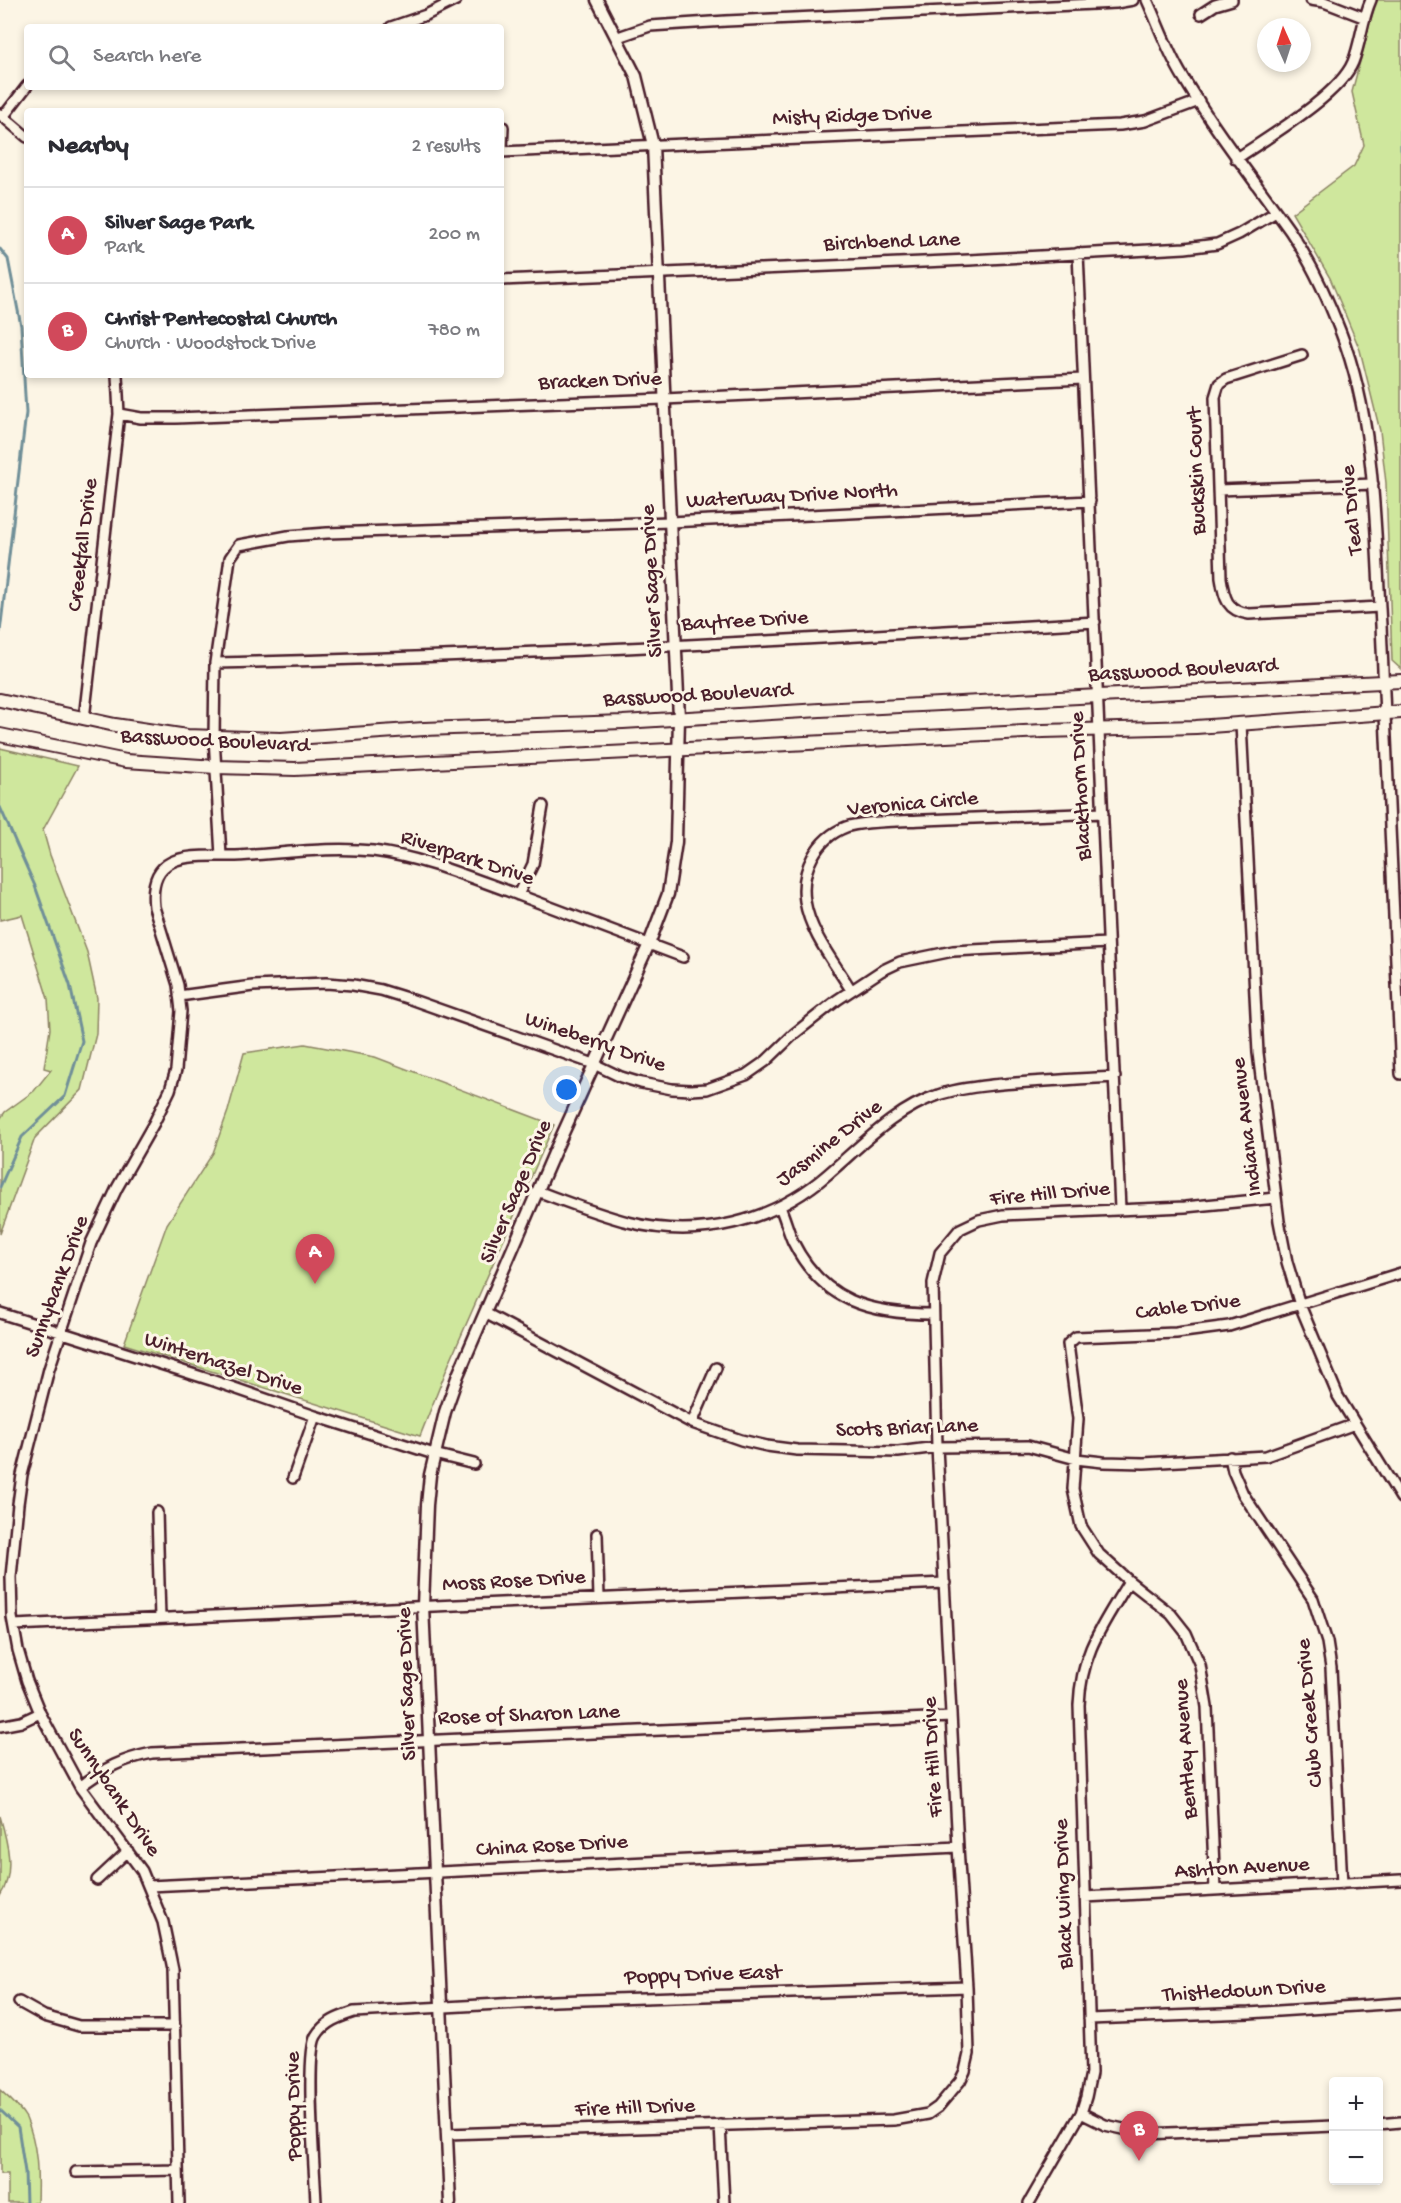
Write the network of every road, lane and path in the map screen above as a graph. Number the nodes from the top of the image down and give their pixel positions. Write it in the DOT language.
graph roads {
  1 [pos="456,0"];
  2 [pos="597,0"];
  3 [pos="1133,0"];
  4 [pos="1147,0"];
  5 [pos="1232,0"];
  6 [pos="1311,0"];
  7 [pos="1371,0"];
  8 [pos="1201,14"];
  9 [pos="1363,17"];
  10 [pos="400,24"];
  11 [pos="618,37"];
  12 [pos="24,89"];
  13 [pos="1199,101"];
  14 [pos="2,115"];
  15 [pos="24,134"];
  16 [pos="653,145"];
  17 [pos="504,152"];
  18 [pos="1236,159"];
  19 [pos="1276,212"];
  20 [pos="1078,253"];
  21 [pos="658,273"];
  22 [pos="504,280"];
  23 [pos="1302,355"];
  24 [pos="117,378"];
  25 [pos="1083,379"];
  26 [pos="664,399"];
  27 [pos="119,414"];
  28 [pos="1373,484"];
  29 [pos="1218,490"];
  30 [pos="1090,501"];
  31 [pos="670,522"];
  32 [pos="1380,607"];
  33 [pos="1095,622"];
  34 [pos="675,644"];
  35 [pos="215,663"];
  36 [pos="1401,681"];
  37 [pos="1384,682"];
  38 [pos="1097,697"];
  39 [pos="6,701"];
  40 [pos="1401,712"];
  41 [pos="1386,713"];
  42 [pos="679,718"];
  43 [pos="84,719"];
  44 [pos="1241,724"];
  45 [pos="1099,730"];
  46 [pos="5,736"];
  47 [pos="214,737"];
  48 [pos="679,750"];
  49 [pos="216,767"];
  50 [pos="543,806"];
  51 [pos="1103,813"];
  52 [pos="221,856"];
  53 [pos="162,868"];
  54 [pos="518,895"];
  55 [pos="1108,943"];
  56 [pos="649,944"];
  57 [pos="683,957"];
  58 [pos="851,990"];
  59 [pos="179,996"];
  60 [pos="594,1064"];
  61 [pos="1401,1074"];
  62 [pos="1114,1077"];
  63 [pos="537,1191"];
  64 [pos="1276,1198"];
  65 [pos="780,1207"];
  66 [pos="1120,1209"];
  67 [pos="1401,1273"];
  68 [pos="1300,1305"];
  69 [pos="0,1312"];
  70 [pos="485,1313"];
  71 [pos="933,1314"];
  72 [pos="62,1331"];
  73 [pos="716,1368"];
  74 [pos="315,1416"];
  75 [pos="692,1423"];
  76 [pos="1355,1424"];
  77 [pos="1077,1437"];
  78 [pos="937,1447"];
  79 [pos="435,1454"];
  80 [pos="1230,1457"];
  81 [pos="1076,1459"];
  82 [pos="474,1464"];
  83 [pos="293,1478"];
  84 [pos="1401,1498"];
  85 [pos="157,1512"];
  86 [pos="597,1534"];
  87 [pos="1130,1581"];
  88 [pos="945,1583"];
  89 [pos="599,1598"];
  90 [pos="423,1606"];
  91 [pos="160,1618"];
  92 [pos="14,1625"];
  93 [pos="40,1713"];
  94 [pos="951,1717"];
  95 [pos="0,1726"];
  96 [pos="429,1740"];
  97 [pos="80,1787"];
  98 [pos="958,1847"];
  99 [pos="128,1851"];
  100 [pos="435,1872"];
  101 [pos="97,1880"];
  102 [pos="1401,1880"];
  103 [pos="1342,1884"];
  104 [pos="149,1886"];
  105 [pos="1215,1890"];
  106 [pos="1085,1897"];
  107 [pos="967,1987"];
  108 [pos="19,2002"];
  109 [pos="1401,2003"];
  110 [pos="441,2006"];
  111 [pos="1089,2019"];
  112 [pos="175,2026"];
  113 [pos="1081,2113"];
  114 [pos="1401,2122"];
  115 [pos="1383,2124"];
  116 [pos="720,2125"];
  117 [pos="1329,2126"];
  118 [pos="447,2134"];
  119 [pos="178,2170"];
  120 [pos="76,2172"];
  121 [pos="179,2203"];
  122 [pos="316,2203"];
  123 [pos="450,2203"];
  124 [pos="724,2203"];
  125 [pos="1029,2203"];
  1 -- 10 [label="street"];
  2 -- 11 [label="street, Silver Sage Drive"];
  3 -- 11 [label="street"];
  4 -- 13 [label="street, Teal Drive"];
  5 -- 8 [label="street"];
  6 -- 9 [label="street"];
  7 -- 9 [label="street"];
  9 -- 18 [label="street"];
  11 -- 16 [label="street, Silver Sage Drive"];
  12 -- 14 [label="street"];
  13 -- 16 [label="street, Misty Ridge Drive"];
  13 -- 18 [label="street, Teal Drive"];
  14 -- 15 [label="street"];
  16 -- 17 [label="street, Misty Ridge Drive"];
  16 -- 21 [label="street, Silver Sage Drive"];
  18 -- 19 [label="street, Teal Drive"];
  19 -- 20 [label="street, Birchbend Lane"];
  19 -- 28 [label="street, Teal Drive"];
  20 -- 21 [label="street, Birchbend Lane"];
  20 -- 25 [label="street, Blackthorn Drive"];
  21 -- 22 [label="street, Birchbend Lane"];
  21 -- 26 [label="street, Silver Sage Drive"];
  23 -- 29 [label="street, Buckskin Court"];
  24 -- 27 [label="street, Creekfall Drive"];
  25 -- 26 [label="street, Bracken Drive"];
  25 -- 30 [label="street, Blackthorn Drive"];
  26 -- 27 [label="street, Bracken Drive"];
  26 -- 31 [label="street, Silver Sage Drive"];
  27 -- 43 [label="street, Creekfall Drive"];
  28 -- 29 [label="street"];
  28 -- 32 [label="street, Teal Drive"];
  29 -- 32 [label="street, Buckskin Court"];
  30 -- 31 [label="street, Waterway Drive North"];
  30 -- 33 [label="street, Blackthorn Drive"];
  31 -- 34 [label="street, Silver Sage Drive"];
  31 -- 35 [label="street, Waterway Drive North"];
  32 -- 37 [label="street, Teal Drive"];
  33 -- 34 [label="street, Baytree Drive"];
  33 -- 38 [label="street, Blackthorn Drive"];
  34 -- 35 [label="street, Baytree Drive"];
  34 -- 42 [label="street, Silver Sage Drive"];
  35 -- 47 [label="street"];
  36 -- 37 [label="main road, Basswood Boulevard"];
  37 -- 38 [label="main road, Basswood Boulevard"];
  37 -- 41 [label="street, Teal Drive"];
  38 -- 42 [label="main road, Basswood Boulevard"];
  38 -- 45 [label="street, Blackthorn Drive"];
  39 -- 43 [label="main road, Basswood Boulevard"];
  40 -- 41 [label="main road, Basswood Boulevard"];
  41 -- 44 [label="main road, Basswood Boulevard"];
  41 -- 61 [label="street, Teal Drive"];
  42 -- 47 [label="main road, Basswood Boulevard"];
  42 -- 48 [label="street, Silver Sage Drive"];
  43 -- 47 [label="main road, Basswood Boulevard"];
  44 -- 45 [label="main road, Basswood Boulevard"];
  44 -- 64 [label="street, Indiana Avenue"];
  45 -- 48 [label="main road, Basswood Boulevard"];
  45 -- 51 [label="street, Blackthorn Drive"];
  46 -- 49 [label="main road, Basswood Boulevard"];
  47 -- 49 [label="street"];
  48 -- 49 [label="main road, Basswood Boulevard"];
  48 -- 56 [label="street, Silver Sage Drive"];
  49 -- 52 [label="street"];
  50 -- 54 [label="street"];
  51 -- 55 [label="street, Blackthorn Drive"];
  51 -- 58 [label="street, Veronica Circle"];
  52 -- 53 [label="street, Riverpark Drive"];
  52 -- 54 [label="street, Riverpark Drive"];
  53 -- 59 [label="street, Sunnybank Drive"];
  54 -- 56 [label="street, Riverpark Drive"];
  55 -- 58 [label="street, Wineberry Drive"];
  55 -- 62 [label="street, Blackthorn Drive"];
  56 -- 57 [label="street, Riverpark Drive"];
  56 -- 60 [label="street, Silver Sage Drive"];
  58 -- 60 [label="street, Wineberry Drive"];
  59 -- 60 [label="street, Wineberry Drive"];
  59 -- 72 [label="street, Sunnybank Drive"];
  60 -- 63 [label="street, Silver Sage Drive"];
  62 -- 65 [label="street, Jasmine Drive"];
  62 -- 66 [label="street, Blackthorn Drive"];
  63 -- 65 [label="street, Jasmine Drive"];
  63 -- 70 [label="street, Silver Sage Drive"];
  64 -- 66 [label="street, Fire Hill Drive"];
  64 -- 68 [label="street, Indiana Avenue"];
  65 -- 71 [label="street"];
  66 -- 71 [label="street, Fire Hill Drive"];
  67 -- 68 [label="street, Cable Drive"];
  68 -- 76 [label="street, Indiana Avenue"];
  68 -- 77 [label="street, Cable Drive"];
  69 -- 72 [label="street, Winterhazel Drive"];
  70 -- 75 [label="street, Scots Briar Lane"];
  70 -- 79 [label="street, Silver Sage Drive"];
  71 -- 78 [label="street, Fire Hill Drive"];
  72 -- 74 [label="street, Winterhazel Drive"];
  72 -- 92 [label="street, Sunnybank Drive"];
  73 -- 75 [label="street"];
  74 -- 79 [label="street, Winterhazel Drive"];
  74 -- 83 [label="street"];
  75 -- 78 [label="street, Scots Briar Lane"];
  76 -- 80 [label="street, Scots Briar Lane"];
  76 -- 84 [label="street, Indiana Avenue"];
  77 -- 81 [label="street, Bentley Avenue"];
  78 -- 81 [label="street, Scots Briar Lane"];
  78 -- 88 [label="street, Fire Hill Drive"];
  79 -- 82 [label="street, Winterhazel Drive"];
  79 -- 90 [label="street, Silver Sage Drive"];
  80 -- 81 [label="street, Scots Briar Lane"];
  80 -- 103 [label="street, Club Creek Drive"];
  81 -- 87 [label="street, Bentley Avenue"];
  85 -- 91 [label="street"];
  86 -- 89 [label="street"];
  87 -- 105 [label="street, Bentley Avenue"];
  87 -- 106 [label="street, Black Wing Drive"];
  88 -- 89 [label="street, Moss Rose Drive"];
  88 -- 94 [label="street, Fire Hill Drive"];
  89 -- 90 [label="street, Moss Rose Drive"];
  90 -- 91 [label="street, Moss Rose Drive"];
  90 -- 96 [label="street, Silver Sage Drive"];
  91 -- 92 [label="street, Moss Rose Drive"];
  92 -- 93 [label="street, Sunnybank Drive"];
  93 -- 95 [label="street"];
  93 -- 97 [label="street, Sunnybank Drive"];
  94 -- 96 [label="street, Rose of Sharon Lane"];
  94 -- 98 [label="street, Fire Hill Drive"];
  96 -- 97 [label="street, Rose of Sharon Lane"];
  96 -- 100 [label="street, Silver Sage Drive"];
  97 -- 99 [label="street, Sunnybank Drive"];
  98 -- 100 [label="street, China Rose Drive"];
  98 -- 107 [label="street, Fire Hill Drive"];
  99 -- 101 [label="street"];
  99 -- 104 [label="street, Sunnybank Drive"];
  100 -- 104 [label="street, China Rose Drive"];
  100 -- 110 [label="street, Silver Sage Drive"];
  102 -- 103 [label="street, Ashton Avenue"];
  103 -- 105 [label="street, Ashton Avenue"];
  104 -- 112 [label="street, Sunnybank Drive"];
  105 -- 106 [label="street, Ashton Avenue"];
  106 -- 111 [label="street, Black Wing Drive"];
  107 -- 110 [label="street, Poppy Drive East"];
  107 -- 116 [label="street, Fire Hill Drive"];
  108 -- 112 [label="street"];
  109 -- 111 [label="street, Thistledown Drive"];
  110 -- 118 [label="street, Silver Sage Drive"];
  110 -- 122 [label="street, Poppy Drive"];
  111 -- 113 [label="street, Black Wing Drive"];
  112 -- 119 [label="street, Sunnybank Drive"];
  113 -- 117 [label="street"];
  113 -- 125 [label="street, Black Wing Drive"];
  114 -- 115 [label="street"];
  116 -- 118 [label="street, Fire Hill Drive"];
  116 -- 124 [label="street"];
  118 -- 123 [label="street, Silver Sage Drive"];
  119 -- 120 [label="street"];
  119 -- 121 [label="street, Sunnybank Drive"];
}
